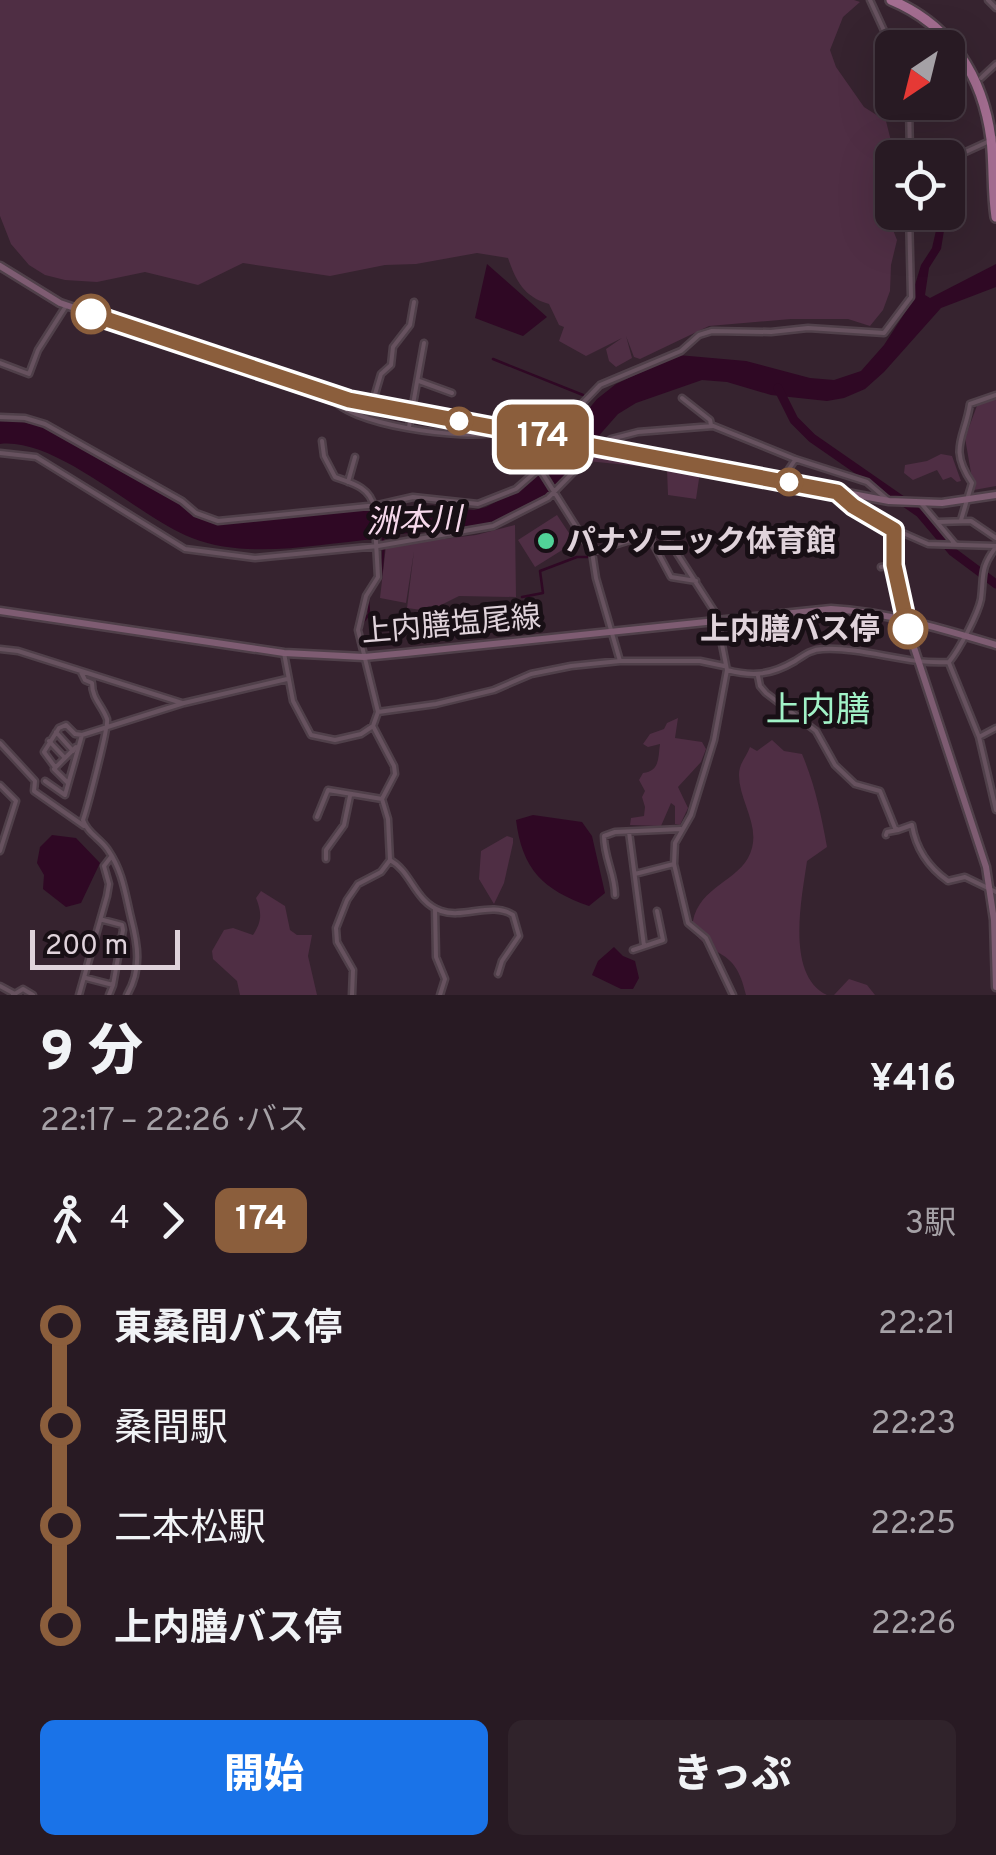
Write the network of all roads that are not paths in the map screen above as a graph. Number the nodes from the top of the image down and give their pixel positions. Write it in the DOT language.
graph roads {
  1 [pos="870,0"];
  2 [pos="891,0"];
  3 [pos="988,0"];
  4 [pos="996,8"];
  5 [pos="884,30"];
  6 [pos="996,64"];
  7 [pos="981,78"];
  8 [pos="993,139"];
  9 [pos="965,152"];
  10 [pos="996,195"];
  11 [pos="996,217"];
  12 [pos="910,230"];
  13 [pos="0,266"];
  14 [pos="414,302"];
  15 [pos="66,306"];
  16 [pos="424,343"];
  17 [pos="0,363"];
  18 [pos="418,380"];
  19 [pos="452,393"];
  20 [pos="330,395"];
  21 [pos="996,395"];
  22 [pos="682,398"];
  23 [pos="372,405"];
  24 [pos="411,412"];
  25 [pos="574,412"];
  26 [pos="0,417"];
  27 [pos="714,426"];
  28 [pos="409,427"];
  29 [pos="499,428"];
  30 [pos="517,432"];
  31 [pos="552,438"];
  32 [pos="322,441"];
  33 [pos="594,448"];
  34 [pos="605,448"];
  35 [pos="0,453"];
  36 [pos="548,453"];
  37 [pos="354,456"];
  38 [pos="795,459"];
  39 [pos="541,468"];
  40 [pos="781,481"];
  41 [pos="348,482"];
  42 [pos="555,490"];
  43 [pos="837,492"];
  44 [pos="996,495"];
  45 [pos="966,500"];
  46 [pos="889,501"];
  47 [pos="919,503"];
  48 [pos="374,506"];
  49 [pos="961,520"];
  50 [pos="936,522"];
  51 [pos="894,530"];
  52 [pos="648,534"];
  53 [pos="996,538"];
  54 [pos="381,544"];
  55 [pos="954,545"];
  56 [pos="996,546"];
  57 [pos="592,552"];
  58 [pos="894,565"];
  59 [pos="881,566"];
  60 [pos="696,581"];
  61 [pos="0,611"];
  62 [pos="717,621"];
  63 [pos="906,621"];
  64 [pos="611,632"];
  65 [pos="965,636"];
  66 [pos="996,645"];
  67 [pos="0,649"];
  68 [pos="284,653"];
  69 [pos="364,657"];
  70 [pos="620,661"];
  71 [pos="949,662"];
  72 [pos="920,663"];
  73 [pos="725,668"];
  74 [pos="81,672"];
  75 [pos="758,676"];
  76 [pos="287,679"];
  77 [pos="184,704"];
  78 [pos="378,712"];
  79 [pos="373,726"];
  80 [pos="996,728"];
  81 [pos="107,730"];
  82 [pos="56,732"];
  83 [pos="82,735"];
  84 [pos="979,737"];
  85 [pos="49,741"];
  86 [pos="80,744"];
  87 [pos="2,745"];
  88 [pos="72,750"];
  89 [pos="0,753"];
  90 [pos="65,758"];
  91 [pos="996,758"];
  92 [pos="986,762"];
  93 [pos="55,767"];
  94 [pos="45,781"];
  95 [pos="67,782"];
  96 [pos="0,785"];
  97 [pos="350,796"];
  98 [pos="382,799"];
  99 [pos="996,810"];
  100 [pos="317,816"];
  101 [pos="84,826"];
  102 [pos="683,830"];
  103 [pos="898,830"];
  104 [pos="628,831"];
  105 [pos="886,836"];
  106 [pos="0,851"];
  107 [pos="112,856"];
  108 [pos="326,859"];
  109 [pos="390,860"];
  110 [pos="674,864"];
  111 [pos="635,874"];
  112 [pos="993,889"];
  113 [pos="615,895"];
  114 [pos="435,909"];
  115 [pos="657,911"];
  116 [pos="101,919"];
  117 [pos="644,946"];
  118 [pos="633,950"];
  119 [pos="498,974"];
  120 [pos="86,978"];
  121 [pos="114,985"];
  122 [pos="0,986"];
  123 [pos="996,986"];
  124 [pos="13,994"];
  125 [pos="33,995"];
  126 [pos="79,995"];
  127 [pos="109,995"];
  128 [pos="127,995"];
  129 [pos="352,995"];
  130 [pos="440,995"];
  131 [pos="734,995"];
  1 -- 5 [label="street"];
  2 -- 8 [label="highway"];
  3 -- 4 [label="street"];
  6 -- 7 [label="street"];
  8 -- 9 [label="street"];
  8 -- 10 [label="highway"];
  10 -- 11 [label="highway"];
  12 -- 25 [label="street"];
  13 -- 15 [label="main road"];
  14 -- 23 [label="street"];
  15 -- 17 [label="street"];
  15 -- 20 [label="main road"];
  16 -- 18 [label="street"];
  18 -- 19 [label="street"];
  18 -- 24 [label="street"];
  20 -- 23 [label="main road"];
  20 -- 28 [label="street"];
  21 -- 45 [label="street"];
  22 -- 27 [label="street"];
  23 -- 24 [label="main road"];
  24 -- 28 [label="street"];
  24 -- 29 [label="main road"];
  25 -- 30 [label="street"];
  25 -- 31 [label="street"];
  26 -- 48 [label="street"];
  27 -- 34 [label="street"];
  27 -- 38 [label="street"];
  28 -- 29 [label="street"];
  29 -- 30 [label="main road"];
  30 -- 31 [label="main road"];
  30 -- 39 [label="street"];
  31 -- 33 [label="main road"];
  32 -- 41 [label="street"];
  33 -- 34 [label="main road"];
  33 -- 42 [label="street"];
  34 -- 40 [label="main road"];
  35 -- 54 [label="street"];
  36 -- 39 [label="street"];
  37 -- 41 [label="street"];
  38 -- 40 [label="street"];
  38 -- 46 [label="street"];
  39 -- 42 [label="street"];
  39 -- 48 [label="street"];
  40 -- 43 [label="main road"];
  41 -- 48 [label="street"];
  42 -- 54 [label="street"];
  42 -- 57 [label="street"];
  43 -- 46 [label="main road"];
  43 -- 51 [label="main road"];
  44 -- 45 [label="main road"];
  45 -- 47 [label="main road"];
  45 -- 49 [label="street"];
  46 -- 47 [label="main road"];
  47 -- 50 [label="street"];
  48 -- 54 [label="street"];
  49 -- 50 [label="street"];
  49 -- 53 [label="street"];
  50 -- 55 [label="street"];
  51 -- 55 [label="street"];
  51 -- 58 [label="main road"];
  52 -- 57 [label="street"];
  52 -- 60 [label="street"];
  52 -- 60 [label="street"];
  54 -- 69 [label="street"];
  55 -- 56 [label="street"];
  56 -- 65 [label="street"];
  57 -- 64 [label="street"];
  58 -- 59 [label="street"];
  58 -- 63 [label="main road"];
  60 -- 62 [label="street"];
  61 -- 68 [label="main road, 上内膳塩尾線"];
  62 -- 63 [label="main road, 上内膳塩尾線"];
  62 -- 64 [label="main road, 上内膳塩尾線"];
  62 -- 73 [label="street"];
  63 -- 65 [label="main road, 上内膳塩尾線"];
  63 -- 72 [label="main road"];
  64 -- 69 [label="main road, 上内膳塩尾線"];
  64 -- 70 [label="street"];
  65 -- 66 [label="main road, 上内膳塩尾線"];
  65 -- 71 [label="street"];
  67 -- 74 [label="street"];
  68 -- 69 [label="main road, 上内膳塩尾線"];
  68 -- 76 [label="street"];
  69 -- 78 [label="street"];
  70 -- 73 [label="street"];
  70 -- 78 [label="street"];
  71 -- 72 [label="street"];
  71 -- 84 [label="street"];
  72 -- 75 [label="street"];
  72 -- 112 [label="main road"];
  73 -- 75 [label="street"];
  73 -- 102 [label="street"];
  74 -- 77 [label="street"];
  74 -- 81 [label="street"];
  75 -- 103 [label="street"];
  76 -- 77 [label="street"];
  76 -- 79 [label="street"];
  77 -- 81 [label="street"];
  78 -- 79 [label="street"];
  79 -- 98 [label="street"];
  80 -- 84 [label="street"];
  81 -- 83 [label="street"];
  81 -- 101 [label="street"];
  82 -- 83 [label="street"];
  82 -- 85 [label="street"];
  82 -- 88 [label="street"];
  83 -- 86 [label="street"];
  84 -- 92 [label="street"];
  85 -- 90 [label="street"];
  85 -- 93 [label="street"];
  86 -- 88 [label="street"];
  86 -- 95 [label="street"];
  87 -- 89 [label="street"];
  87 -- 101 [label="street"];
  88 -- 90 [label="street"];
  90 -- 93 [label="street"];
  91 -- 92 [label="street"];
  92 -- 99 [label="street"];
  93 -- 95 [label="street"];
  94 -- 95 [label="street"];
  96 -- 106 [label="street"];
  97 -- 98 [label="street"];
  97 -- 100 [label="street"];
  97 -- 108 [label="street"];
  98 -- 109 [label="street"];
  101 -- 107 [label="street"];
  102 -- 104 [label="street"];
  102 -- 110 [label="street"];
  103 -- 105 [label="street"];
  103 -- 112 [label="street"];
  104 -- 111 [label="street"];
  104 -- 113 [label="street"];
  107 -- 116 [label="street"];
  107 -- 128 [label="street"];
  109 -- 114 [label="street"];
  109 -- 129 [label="street"];
  110 -- 111 [label="street"];
  110 -- 131 [label="street"];
  111 -- 117 [label="street"];
  112 -- 123 [label="main road"];
  114 -- 119 [label="street"];
  114 -- 130 [label="street"];
  115 -- 117 [label="street"];
  116 -- 120 [label="street"];
  116 -- 121 [label="street"];
  117 -- 118 [label="street"];
  120 -- 121 [label="street"];
  120 -- 126 [label="street"];
  121 -- 127 [label="street"];
  122 -- 124 [label="street"];
  124 -- 125 [label="street"];
}
